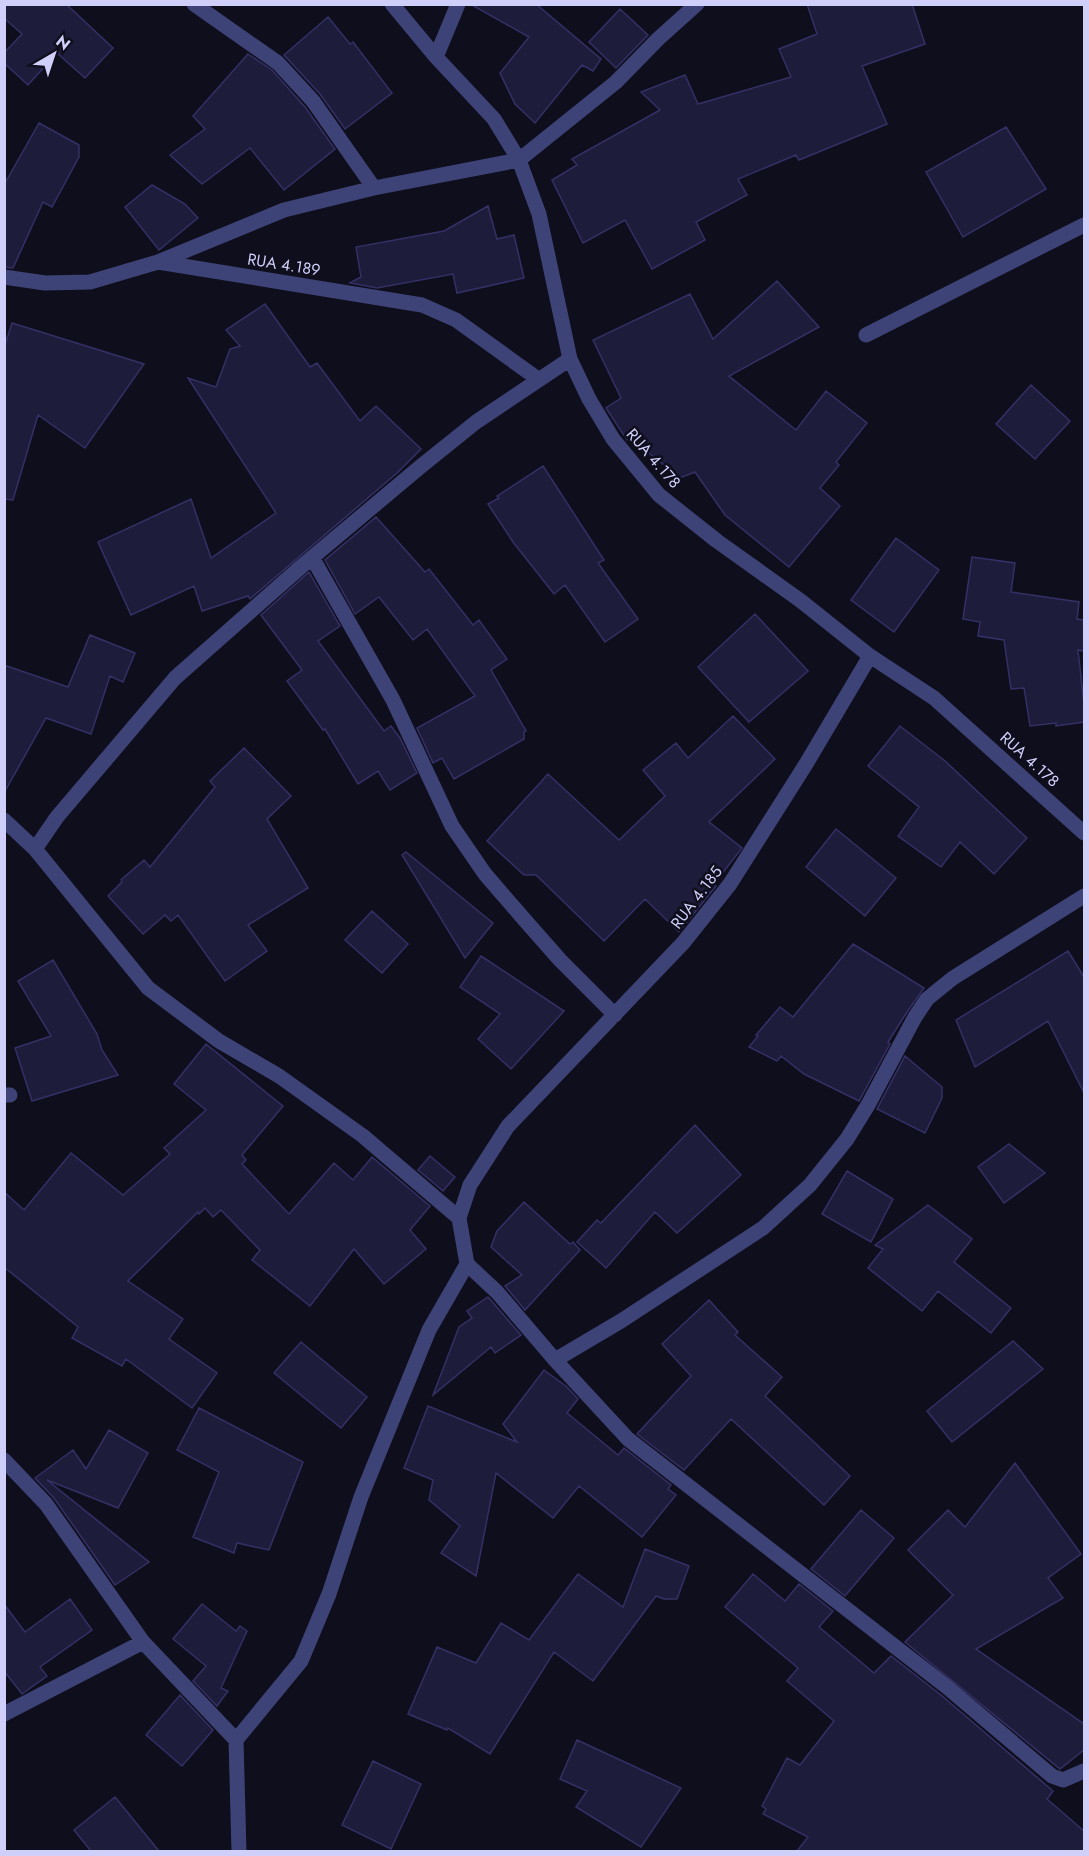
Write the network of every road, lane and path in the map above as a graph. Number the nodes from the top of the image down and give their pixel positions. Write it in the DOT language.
graph roads {
  1 [pos="194,4"];
  2 [pos="392,4"];
  3 [pos="458,4"];
  4 [pos="697,4"];
  5 [pos="681,11"];
  6 [pos="436,57"];
  7 [pos="519,160"];
  8 [pos="374,188"];
  9 [pos="1084,225"];
  10 [pos="158,262"];
  11 [pos="4,277"];
  12 [pos="866,335"];
  13 [pos="570,359"];
  14 [pos="538,379"];
  15 [pos="313,559"];
  16 [pos="870,656"];
  17 [pos="4,820"];
  18 [pos="1084,833"];
  19 [pos="35,849"];
  20 [pos="1084,896"];
  21 [pos="615,1015"];
  22 [pos="459,1218"];
  23 [pos="467,1264"];
  24 [pos="555,1360"];
  25 [pos="4,1460"];
  26 [pos="143,1642"];
  27 [pos="4,1714"];
  28 [pos="236,1740"];
  29 [pos="1084,1771"];
  30 [pos="239,1851"];
  1 -- 8 [label="street"];
  2 -- 6 [label="street, RUA 4.178"];
  3 -- 6 [label="street"];
  4 -- 5 [label="street"];
  5 -- 7 [label="street"];
  6 -- 7 [label="street, RUA 4.178"];
  7 -- 8 [label="street"];
  7 -- 13 [label="street, RUA 4.178"];
  8 -- 10 [label="street"];
  9 -- 12 [label="street"];
  10 -- 11 [label="street, RUA 4.189"];
  10 -- 14 [label="street, RUA 4.189"];
  13 -- 14 [label="street"];
  13 -- 16 [label="street, RUA 4.178"];
  14 -- 15 [label="street"];
  15 -- 19 [label="street"];
  15 -- 21 [label="street"];
  16 -- 18 [label="street, RUA 4.178"];
  16 -- 21 [label="street, RUA 4.185"];
  17 -- 19 [label="street"];
  19 -- 22 [label="street"];
  20 -- 24 [label="street"];
  21 -- 22 [label="street, RUA 4.185"];
  22 -- 23 [label="street"];
  23 -- 24 [label="street"];
  23 -- 28 [label="street"];
  24 -- 29 [label="street"];
  25 -- 26 [label="street"];
  26 -- 27 [label="street"];
  26 -- 28 [label="street"];
  28 -- 30 [label="street"];
}
